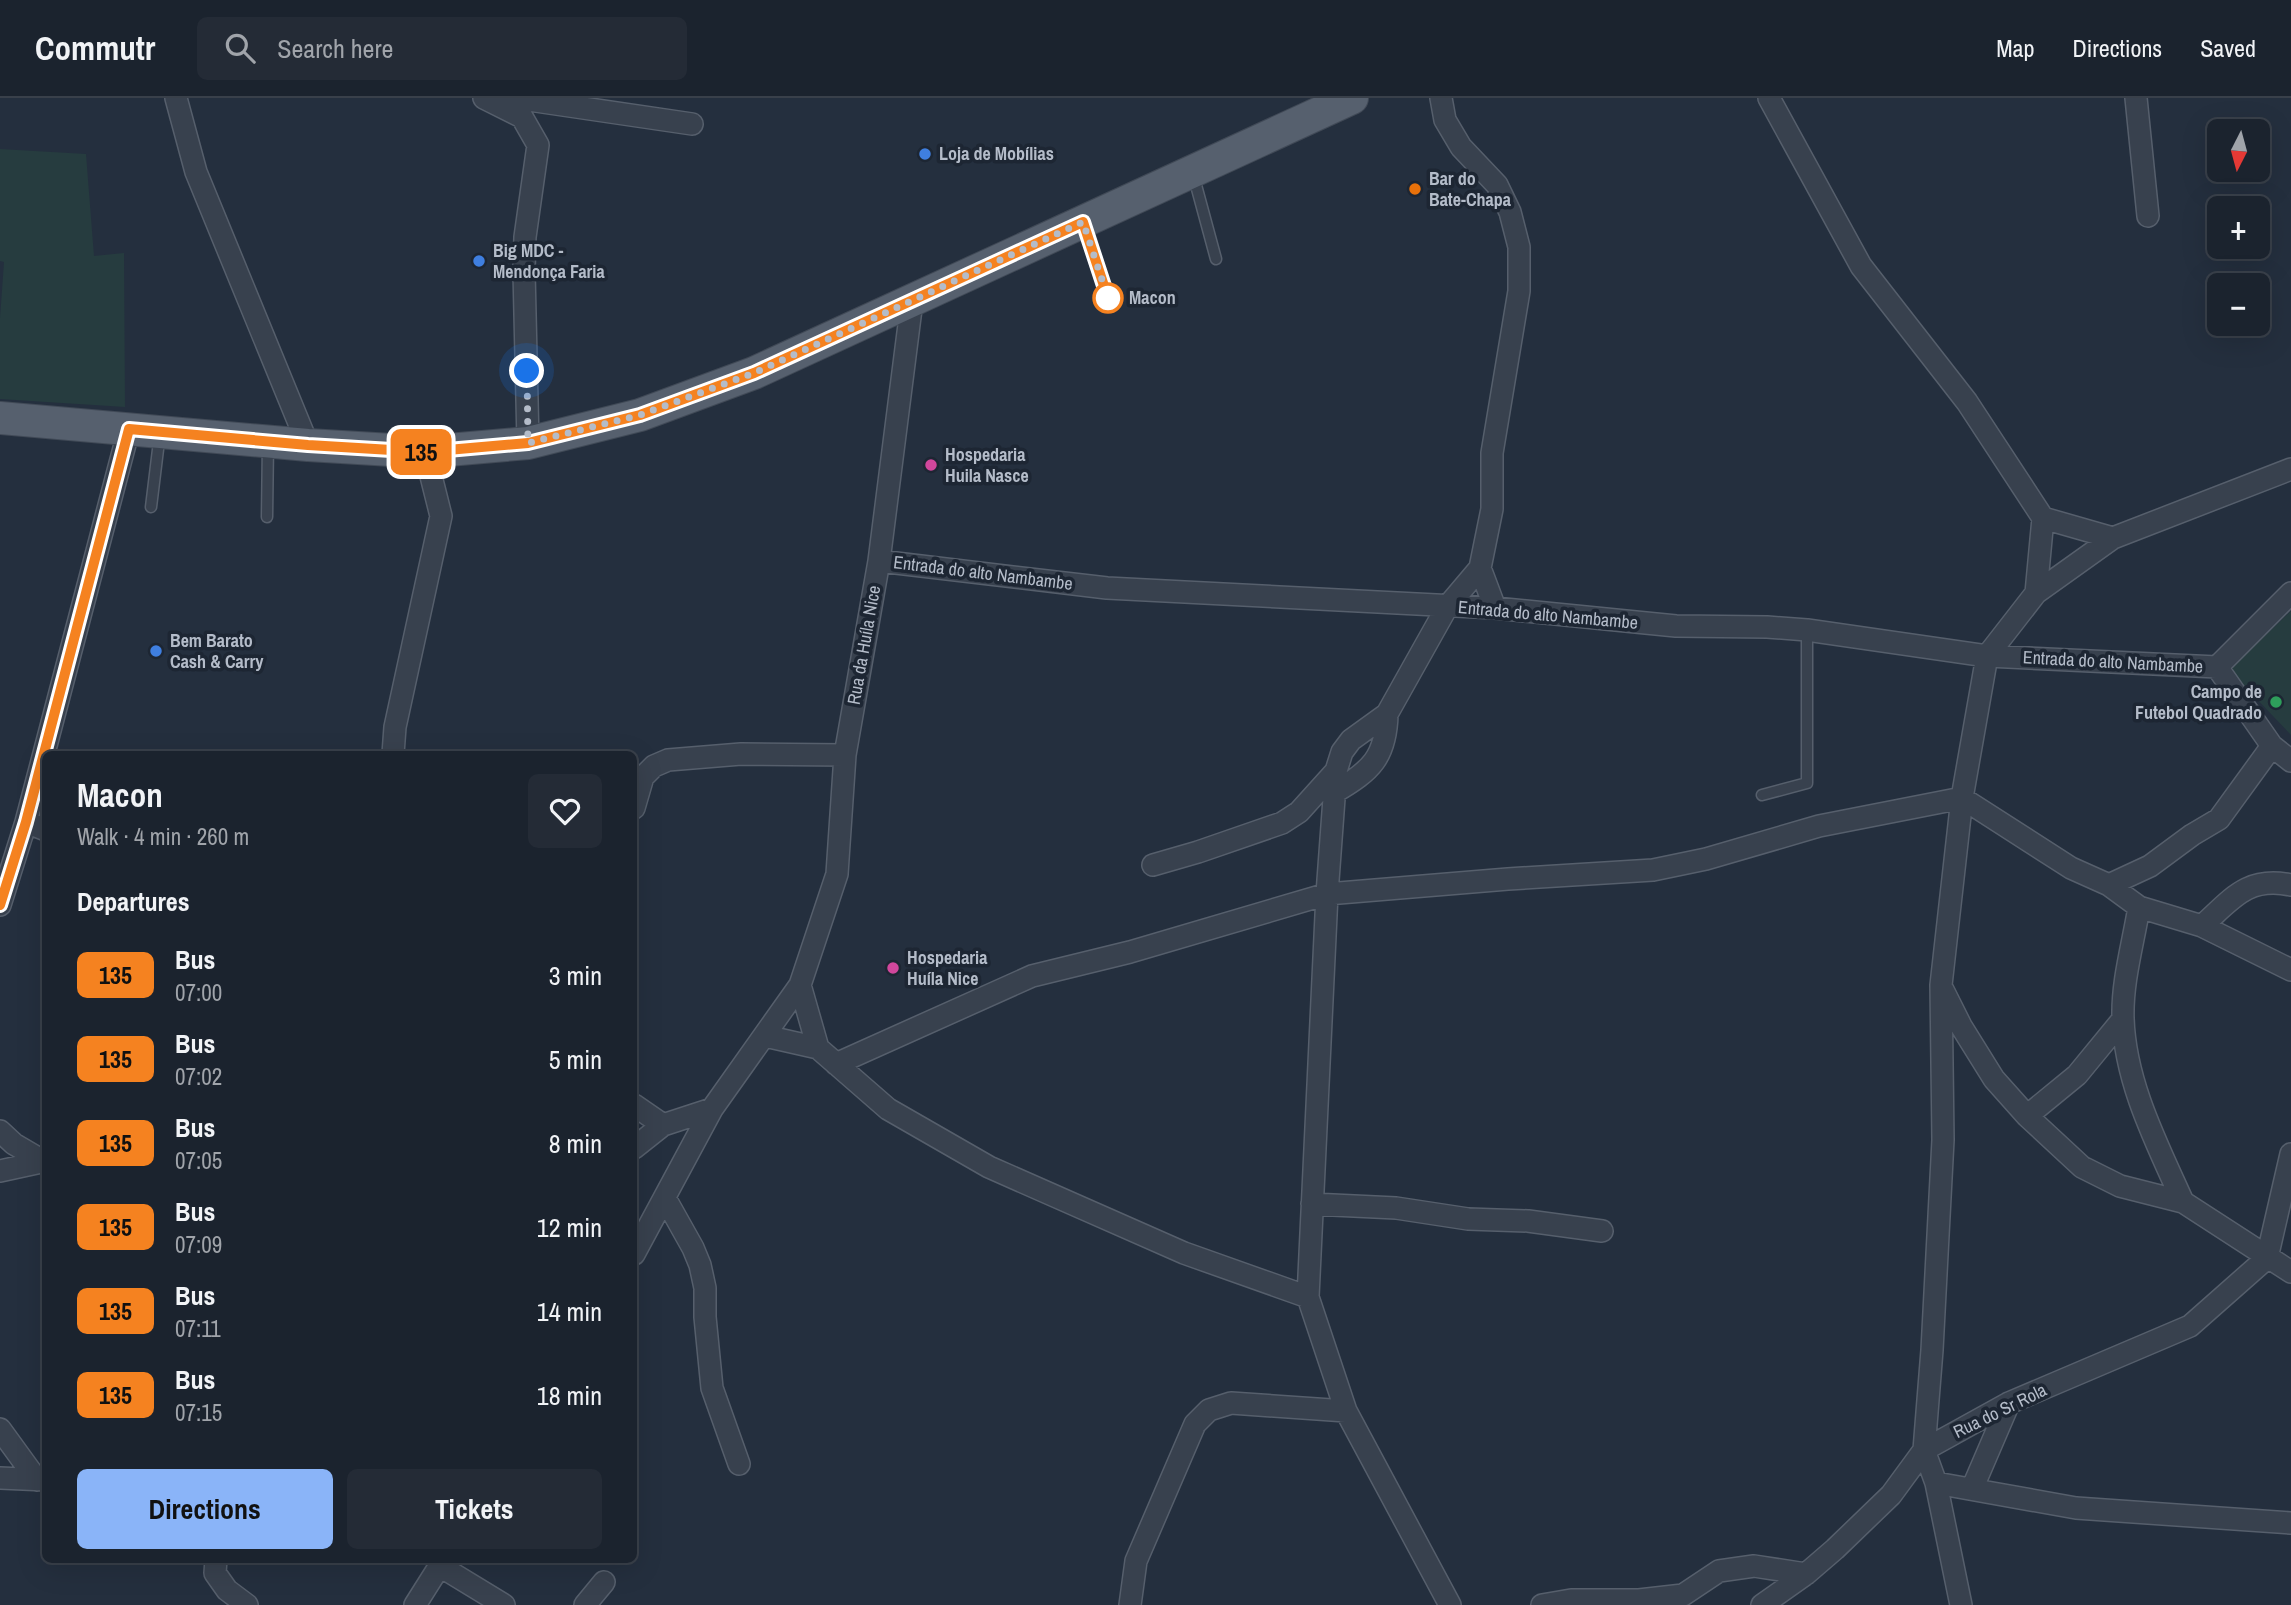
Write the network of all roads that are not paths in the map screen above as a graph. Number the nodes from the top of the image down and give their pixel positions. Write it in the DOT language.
graph roads {
  1 [pos="177,98"];
  2 [pos="484,98"];
  3 [pos="515,98"];
  4 [pos="1352,98"];
  5 [pos="1441,98"];
  6 [pos="1769,98"];
  7 [pos="2136,98"];
  8 [pos="692,124"];
  9 [pos="1192,172"];
  10 [pos="2148,216"];
  11 [pos="1083,222"];
  12 [pos="1216,259"];
  13 [pos="1108,298"];
  14 [pos="912,301"];
  15 [pos="0,418"];
  16 [pos="129,429"];
  17 [pos="160,432"];
  18 [pos="268,442"];
  19 [pos="528,443"];
  20 [pos="308,445"];
  21 [pos="425,452"];
  22 [pos="2291,468"];
  23 [pos="151,507"];
  24 [pos="267,517"];
  25 [pos="2043,519"];
  26 [pos="2113,538"];
  27 [pos="879,561"];
  28 [pos="1480,568"];
  29 [pos="2036,593"];
  30 [pos="2291,593"];
  31 [pos="1447,607"];
  32 [pos="1495,608"];
  33 [pos="1807,631"];
  34 [pos="1987,656"];
  35 [pos="2217,667"];
  36 [pos="1387,714"];
  37 [pos="2272,746"];
  38 [pos="54,751"];
  39 [pos="393,751"];
  40 [pos="845,755"];
  41 [pos="2291,761"];
  42 [pos="1335,781"];
  43 [pos="1762,795"];
  44 [pos="637,798"];
  45 [pos="1962,798"];
  46 [pos="42,800"];
  47 [pos="36,826"];
  48 [pos="1153,864"];
  49 [pos="2109,885"];
  50 [pos="2291,885"];
  51 [pos="1327,894"];
  52 [pos="0,905"];
  53 [pos="2139,906"];
  54 [pos="2202,926"];
  55 [pos="2291,970"];
  56 [pos="800,985"];
  57 [pos="1941,985"];
  58 [pos="2123,1019"];
  59 [pos="765,1036"];
  60 [pos="818,1048"];
  61 [pos="836,1064"];
  62 [pos="637,1107"];
  63 [pos="712,1109"];
  64 [pos="2027,1116"];
  65 [pos="663,1125"];
  66 [pos="0,1131"];
  67 [pos="637,1146"];
  68 [pos="2291,1154"];
  69 [pos="42,1160"];
  70 [pos="42,1161"];
  71 [pos="0,1171"];
  72 [pos="665,1198"];
  73 [pos="2183,1202"];
  74 [pos="1312,1204"];
  75 [pos="1602,1231"];
  76 [pos="637,1249"];
  77 [pos="2267,1258"];
  78 [pos="2291,1272"];
  79 [pos="1308,1297"];
  80 [pos="2009,1404"];
  81 [pos="1346,1411"];
  82 [pos="0,1429"];
  83 [pos="1924,1450"];
  84 [pos="739,1464"];
  85 [pos="0,1478"];
  86 [pos="41,1480"];
  87 [pos="1936,1483"];
  88 [pos="1972,1489"];
  89 [pos="2291,1523"];
  90 [pos="216,1563"];
  91 [pos="442,1563"];
  92 [pos="1806,1574"];
  93 [pos="604,1582"];
  94 [pos="247,1605"];
  95 [pos="415,1605"];
  96 [pos="505,1605"];
  97 [pos="586,1605"];
  98 [pos="1130,1605"];
  99 [pos="1450,1605"];
  100 [pos="1542,1605"];
  101 [pos="1762,1605"];
  102 [pos="1961,1605"];
  1 -- 20 [label="street"];
  2 -- 19 [label="street"];
  3 -- 8 [label="street"];
  4 -- 9 [label="main road"];
  5 -- 28 [label="street"];
  6 -- 25 [label="street"];
  7 -- 10 [label="street"];
  9 -- 11 [label="main road"];
  9 -- 12 [label="lane"];
  11 -- 13 [label="lane"];
  11 -- 14 [label="main road"];
  14 -- 19 [label="main road"];
  14 -- 27 [label="street, Rua da Huíla Nice"];
  15 -- 16 [label="main road"];
  16 -- 17 [label="main road"];
  16 -- 38 [label="street"];
  17 -- 18 [label="main road"];
  17 -- 23 [label="lane"];
  18 -- 20 [label="main road"];
  18 -- 24 [label="lane"];
  19 -- 21 [label="main road"];
  20 -- 21 [label="main road"];
  21 -- 39 [label="street"];
  22 -- 26 [label="street"];
  25 -- 26 [label="street"];
  25 -- 29 [label="street"];
  26 -- 29 [label="street"];
  27 -- 31 [label="street, Entrada do alto Nambambe"];
  27 -- 40 [label="street, Rua da Huíla Nice"];
  28 -- 31 [label="street"];
  28 -- 32 [label="street"];
  29 -- 34 [label="street"];
  30 -- 35 [label="street"];
  31 -- 32 [label="street, Entrada do alto Nambambe"];
  31 -- 36 [label="street"];
  32 -- 33 [label="street, Entrada do alto Nambambe"];
  33 -- 34 [label="street, Entrada do alto Nambambe"];
  33 -- 43 [label="lane"];
  34 -- 35 [label="street, Entrada do alto Nambambe"];
  34 -- 45 [label="street"];
  35 -- 37 [label="street"];
  36 -- 42 [label="street"];
  36 -- 42 [label="street"];
  37 -- 41 [label="street"];
  37 -- 49 [label="street"];
  40 -- 44 [label="street"];
  40 -- 56 [label="street, Rua da Huíla Nice"];
  42 -- 48 [label="street"];
  42 -- 51 [label="street"];
  45 -- 49 [label="street"];
  45 -- 51 [label="street"];
  45 -- 57 [label="street"];
  46 -- 47 [label="street"];
  47 -- 52 [label="street"];
  49 -- 53 [label="street"];
  50 -- 54 [label="street"];
  51 -- 61 [label="street"];
  51 -- 74 [label="street"];
  53 -- 54 [label="street"];
  53 -- 58 [label="street"];
  54 -- 55 [label="street"];
  56 -- 59 [label="street, Rua da Huíla Nice"];
  56 -- 60 [label="street"];
  57 -- 64 [label="street"];
  57 -- 83 [label="street"];
  58 -- 64 [label="street"];
  58 -- 73 [label="street"];
  59 -- 60 [label="street"];
  59 -- 63 [label="street, Rua da Huíla Nice"];
  60 -- 61 [label="street"];
  61 -- 79 [label="street"];
  62 -- 65 [label="street"];
  63 -- 65 [label="street"];
  63 -- 72 [label="street, Rua da Huíla Nice"];
  64 -- 73 [label="street"];
  65 -- 67 [label="street"];
  66 -- 69 [label="street"];
  68 -- 77 [label="street"];
  70 -- 71 [label="street"];
  72 -- 76 [label="street, Rua da Huíla Nice"];
  72 -- 84 [label="street"];
  73 -- 77 [label="street"];
  74 -- 75 [label="street"];
  74 -- 79 [label="street"];
  77 -- 78 [label="street"];
  77 -- 80 [label="street, Rua do Sr Rola"];
  79 -- 81 [label="street"];
  80 -- 83 [label="street, Rua do Sr Rola"];
  80 -- 88 [label="street"];
  81 -- 98 [label="street"];
  81 -- 99 [label="street"];
  82 -- 86 [label="street"];
  83 -- 87 [label="street"];
  83 -- 92 [label="street, Rua do Sr Rola"];
  85 -- 86 [label="street"];
  87 -- 88 [label="street"];
  87 -- 102 [label="street"];
  88 -- 89 [label="street"];
  90 -- 94 [label="street"];
  91 -- 95 [label="street"];
  91 -- 96 [label="street"];
  92 -- 100 [label="street"];
  92 -- 101 [label="street, Rua do Sr Rola"];
  93 -- 97 [label="street"];
}
